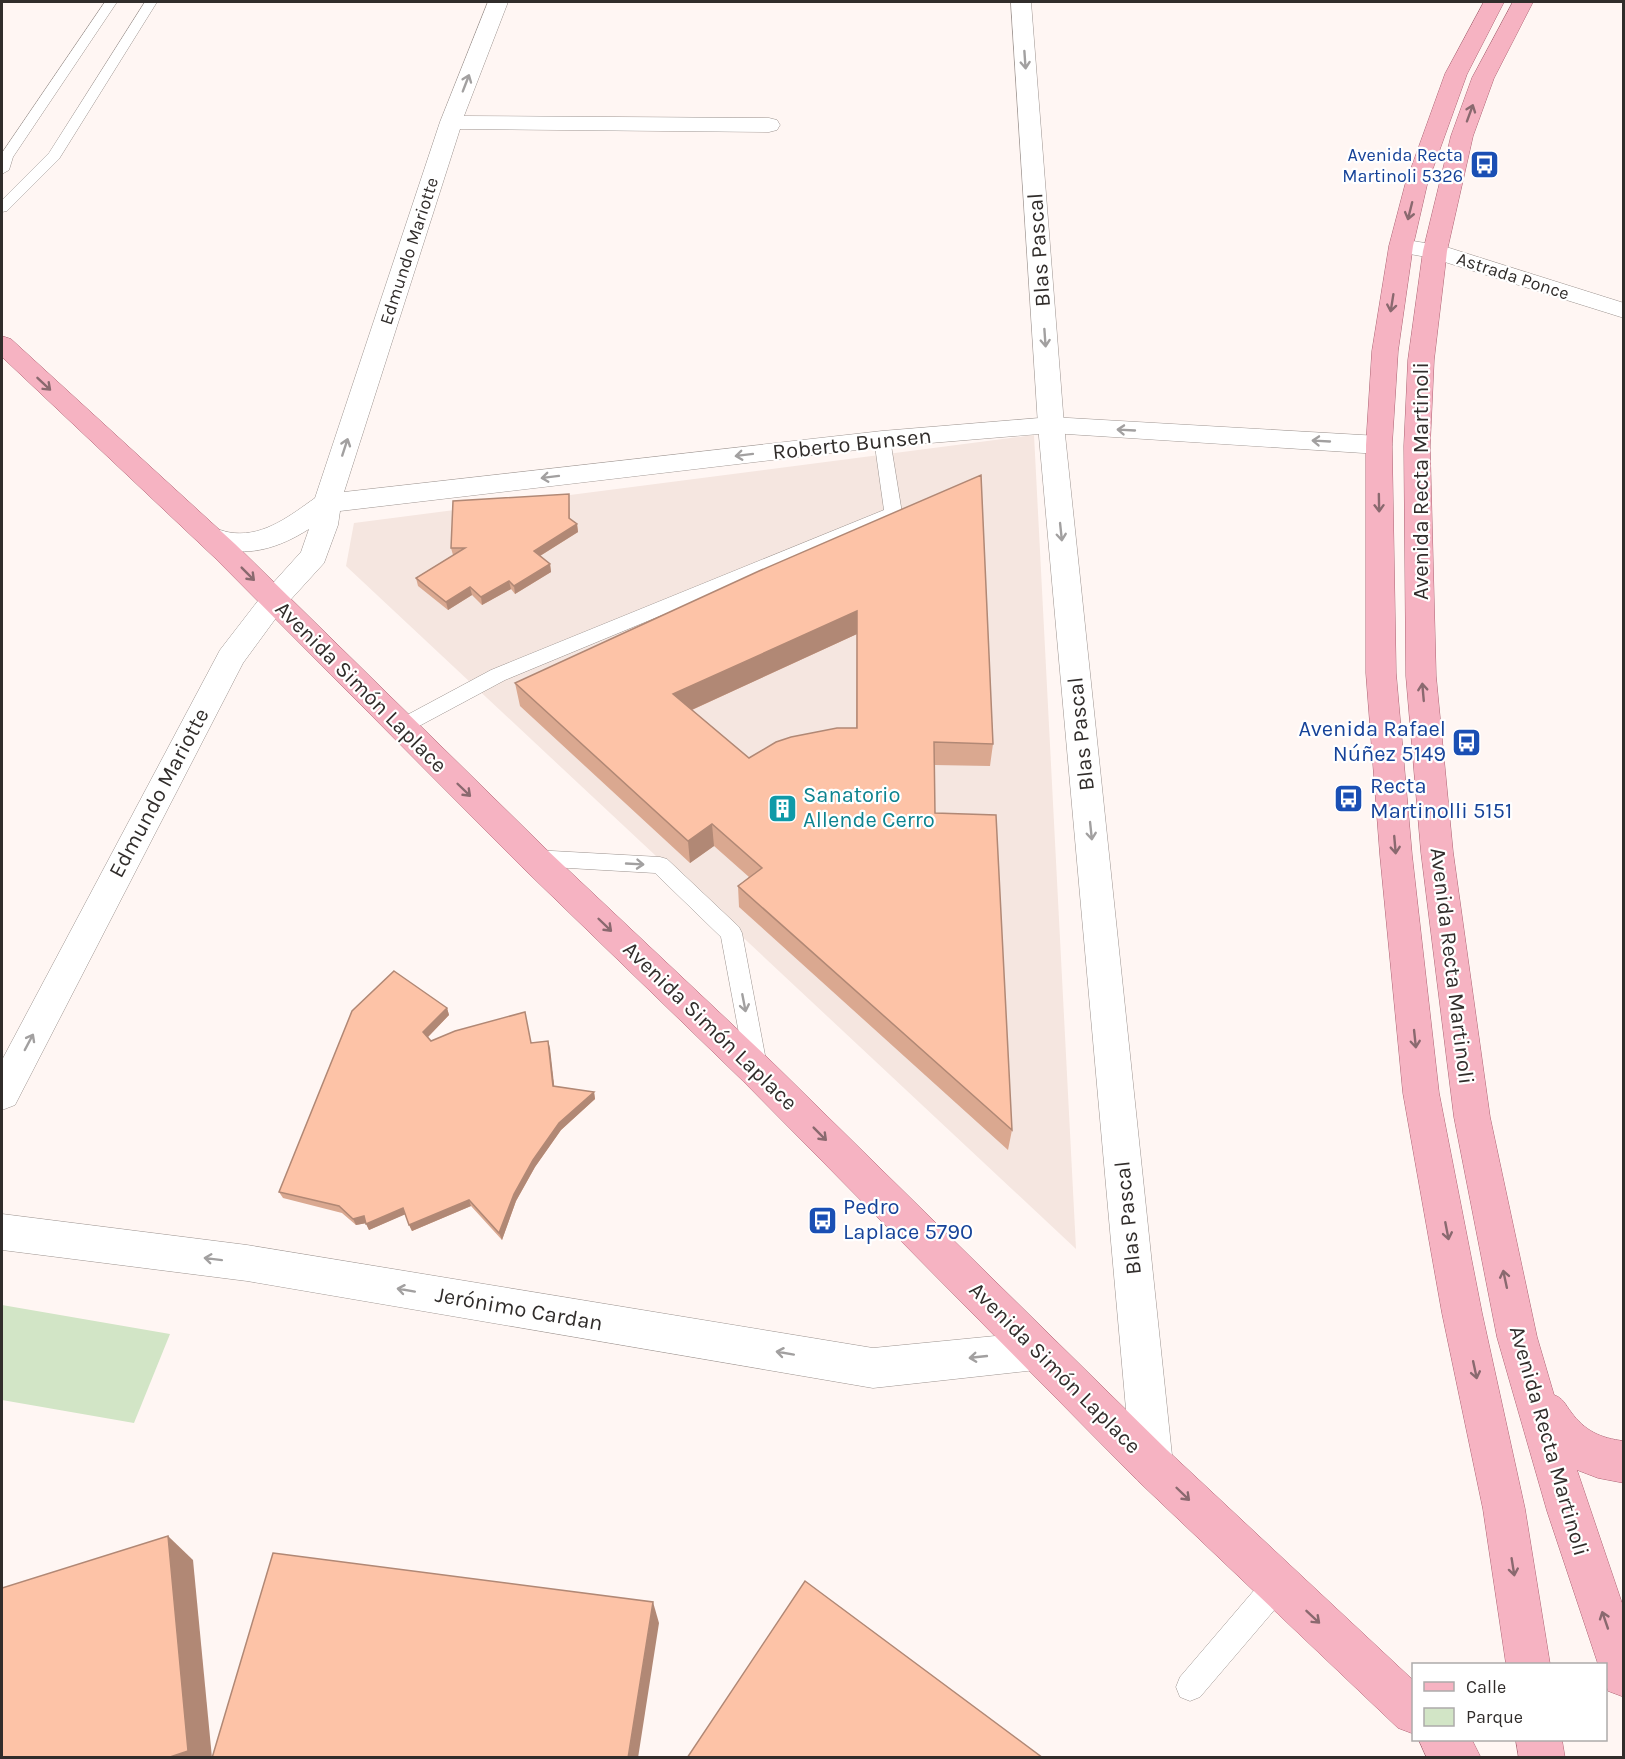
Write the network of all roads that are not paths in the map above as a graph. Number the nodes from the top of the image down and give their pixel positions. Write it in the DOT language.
graph roads {
  1 [pos="111,2"];
  2 [pos="151,2"];
  3 [pos="498,2"];
  4 [pos="1021,2"];
  5 [pos="1494,2"];
  6 [pos="1523,2"];
  7 [pos="452,122"];
  8 [pos="769,125"];
  9 [pos="2,170"];
  10 [pos="2,208"];
  11 [pos="1418,248"];
  12 [pos="1623,311"];
  13 [pos="2,344"];
  14 [pos="1051,425"];
  15 [pos="882,439"];
  16 [pos="1379,445"];
  17 [pos="327,503"];
  18 [pos="208,535"];
  19 [pos="274,600"];
  20 [pos="401,727"];
  21 [pos="534,858"];
  22 [pos="757,1071"];
  23 [pos="2,1094"];
  24 [pos="2,1232"];
  25 [pos="1036,1351"];
  26 [pos="1532,1386"];
  27 [pos="1623,1462"];
  28 [pos="1152,1465"];
  29 [pos="1278,1584"];
  30 [pos="1528,1663"];
  31 [pos="1623,1675"];
  32 [pos="1190,1687"];
  33 [pos="1412,1711"];
  34 [pos="1443,1741"];
  35 [pos="1539,1741"];
  36 [pos="1458,1758"];
  37 [pos="1542,1758"];
  1 -- 9 [label="lane"];
  2 -- 10 [label="lane"];
  7 -- 3 [label="street, Edmundo Mariotte, one-way"];
  4 -- 14 [label="street, Blas Pascal, one-way"];
  5 -- 11 [label="main road, Avenida Recta Martinoli, one-way"];
  11 -- 6 [label="main road, Avenida Recta Martinoli, one-way"];
  7 -- 8 [label="street"];
  17 -- 7 [label="street, Edmundo Mariotte, one-way"];
  11 -- 12 [label="street, Astrada Ponce"];
  11 -- 16 [label="main road, Avenida Recta Martinoli, one-way"];
  26 -- 11 [label="main road, Avenida Recta Martinoli, one-way"];
  13 -- 18 [label="main road, Avenida Simón Laplace, one-way"];
  14 -- 15 [label="street, Roberto Bunsen"];
  16 -- 14 [label="street, Roberto Bunsen, one-way"];
  14 -- 28 [label="street, Blas Pascal, one-way"];
  15 -- 17 [label="street, Roberto Bunsen, one-way"];
  15 -- 20 [label="lane"];
  16 -- 30 [label="main road, Avenida Recta Martinoli, one-way"];
  17 -- 18 [label="street"];
  17 -- 19 [label="street, Edmundo Mariotte"];
  18 -- 19 [label="main road, Avenida Simón Laplace, one-way"];
  19 -- 20 [label="main road, Avenida Simón Laplace"];
  23 -- 19 [label="street, Edmundo Mariotte, one-way"];
  20 -- 21 [label="main road, Avenida Simón Laplace, one-way"];
  21 -- 22 [label="main road, Avenida Simón Laplace, one-way"];
  21 -- 22 [label="lane, one-way"];
  22 -- 25 [label="main road, Avenida Simón Laplace, one-way"];
  25 -- 24 [label="street, Jerónimo Cardan, one-way"];
  25 -- 28 [label="main road, Avenida Simón Laplace"];
  26 -- 27 [label="main road"];
  31 -- 26 [label="main road, Avenida Recta Martinoli, one-way"];
  28 -- 29 [label="main road, Avenida Simón Laplace, one-way"];
  29 -- 32 [label="lane"];
  29 -- 33 [label="main road, Avenida Simón Laplace, one-way"];
  34 -- 36 [label="main road"];
  35 -- 37 [label="main road"];
}
